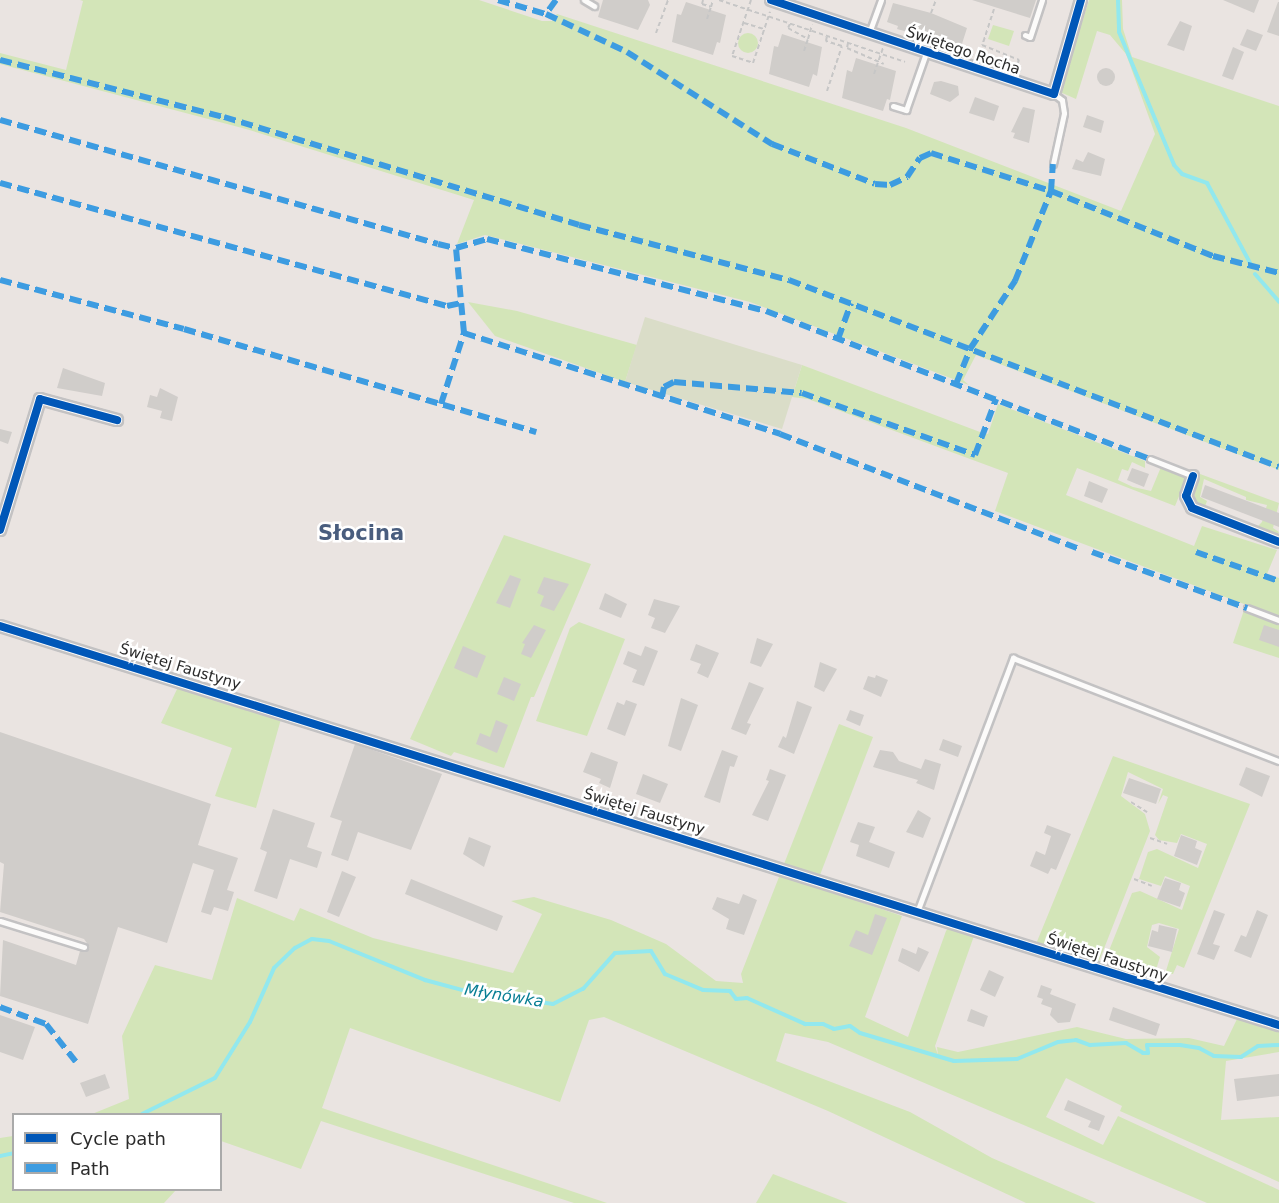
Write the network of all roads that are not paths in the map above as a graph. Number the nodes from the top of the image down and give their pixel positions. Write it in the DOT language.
graph roads {
  1 [pos="584,0"];
  2 [pos="881,0"];
  3 [pos="1042,0"];
  4 [pos="1081,0"];
  5 [pos="772,1"];
  6 [pos="594,6"];
  7 [pos="869,34"];
  8 [pos="1025,35"];
  9 [pos="926,53"];
  10 [pos="1054,94"];
  11 [pos="893,106"];
  12 [pos="1053,164"];
  13 [pos="117,420"];
  14 [pos="1150,459"];
  15 [pos="1193,476"];
  16 [pos="0,530"];
  17 [pos="1279,542"];
  18 [pos="1247,608"];
  19 [pos="1279,620"];
  20 [pos="0,626"];
  21 [pos="1279,761"];
  22 [pos="917,912"];
  23 [pos="0,921"];
  24 [pos="84,947"];
  25 [pos="1279,1025"];
  1 -- 6 [label="lane"];
  2 -- 7 [label="lane"];
  3 -- 8 [label="lane"];
  4 -- 10 [label="street"];
  5 -- 7 [label="street, Świętego Rocha"];
  7 -- 9 [label="street, Świętego Rocha"];
  9 -- 10 [label="street, Świętego Rocha"];
  9 -- 11 [label="lane"];
  10 -- 12 [label="lane"];
  13 -- 16 [label="street"];
  14 -- 15 [label="lane"];
  15 -- 17 [label="street"];
  18 -- 19 [label="lane"];
  20 -- 22 [label="street, Świętej Faustyny"];
  21 -- 22 [label="lane"];
  22 -- 25 [label="street, Świętej Faustyny"];
  23 -- 24 [label="lane"];
}
